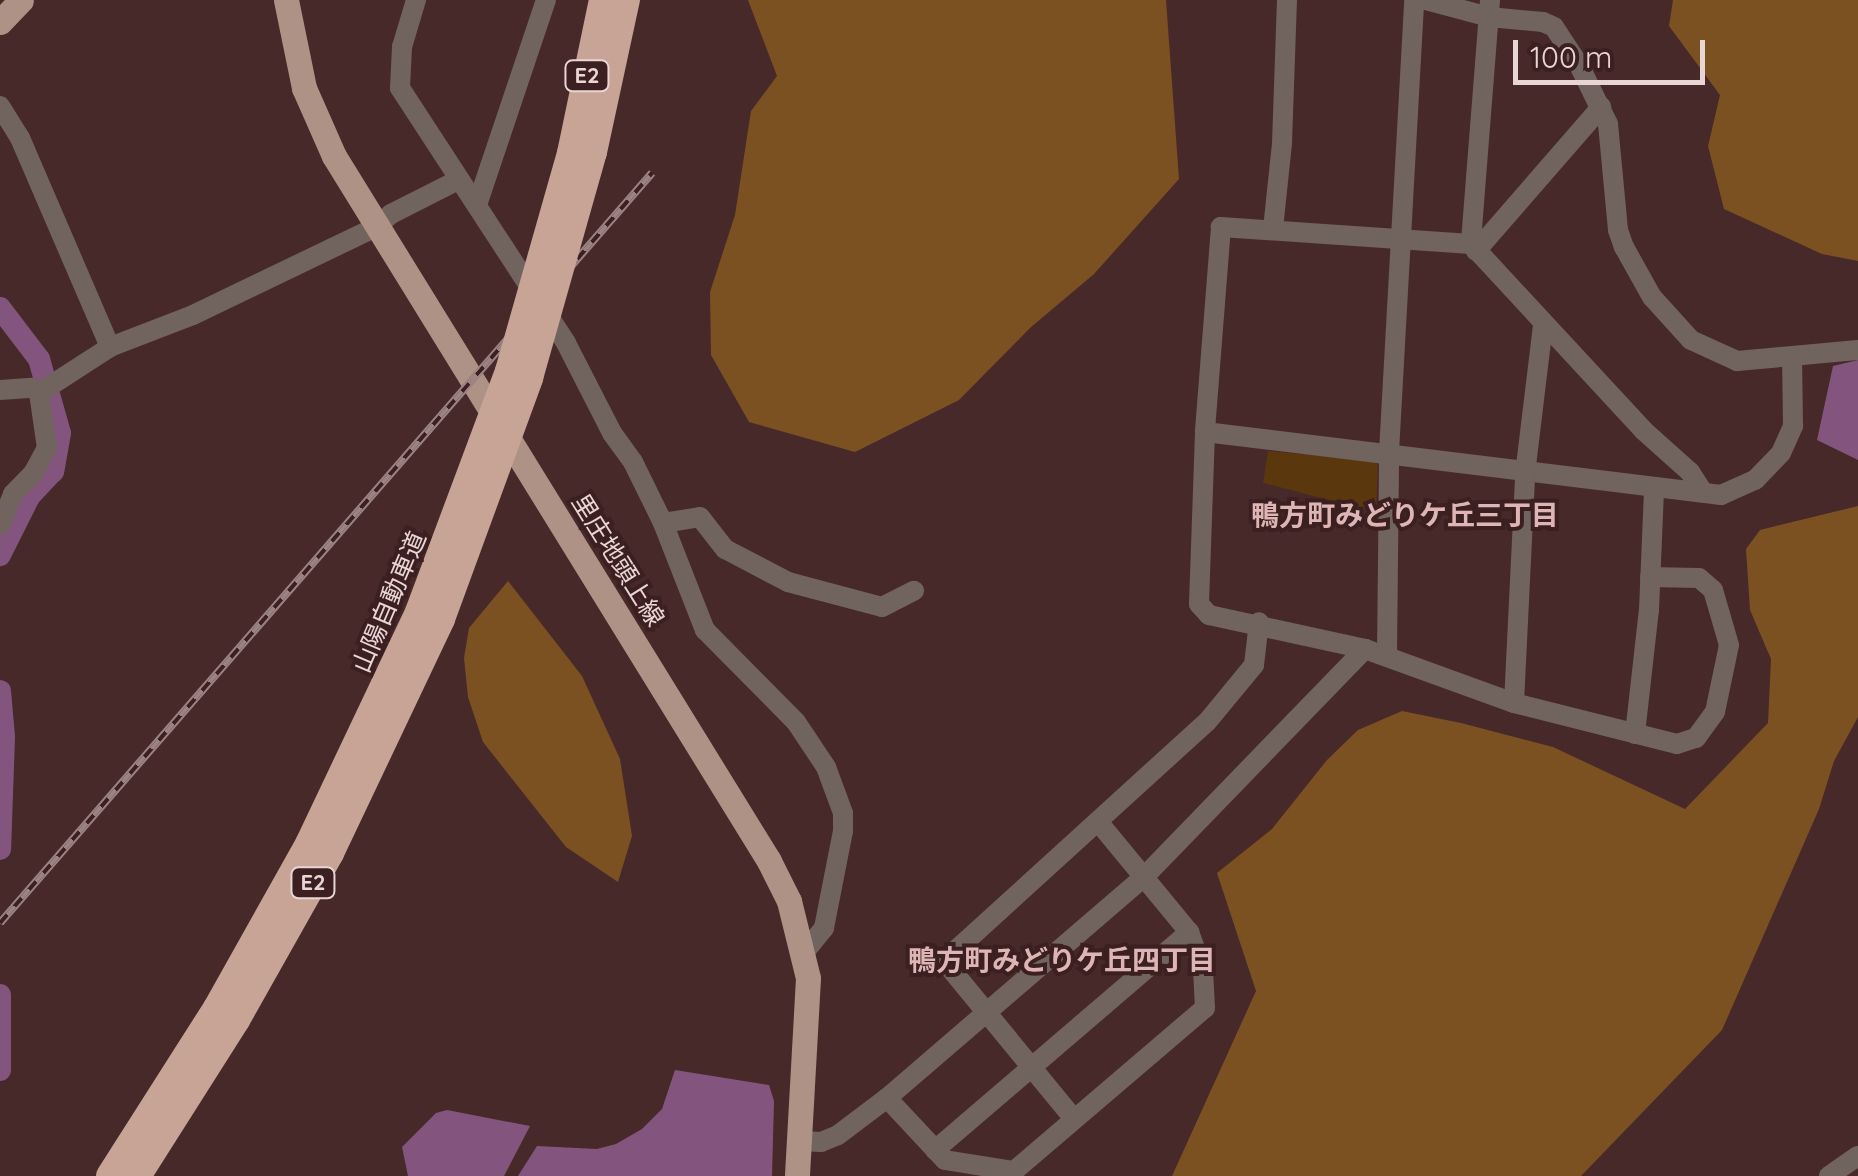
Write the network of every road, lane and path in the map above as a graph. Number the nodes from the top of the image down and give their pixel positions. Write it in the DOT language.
graph roads {
  1 [pos="21,0"];
  2 [pos="286,0"];
  3 [pos="416,0"];
  4 [pos="546,0"];
  5 [pos="603,0"];
  6 [pos="626,0"];
  7 [pos="1288,0"];
  8 [pos="1414,0"];
  9 [pos="1426,0"];
  10 [pos="1490,8"];
  11 [pos="0,22"];
  12 [pos="0,106"];
  13 [pos="1601,107"];
  14 [pos="582,152"];
  15 [pos="458,180"];
  16 [pos="478,202"];
  17 [pos="376,227"];
  18 [pos="1273,229"];
  19 [pos="1398,243"];
  20 [pos="1474,248"];
  21 [pos="1543,325"];
  22 [pos="110,347"];
  23 [pos="1858,350"];
  24 [pos="1792,358"];
  25 [pos="43,389"];
  26 [pos="0,390"];
  27 [pos="1204,432"];
  28 [pos="1390,452"];
  29 [pos="1525,474"];
  30 [pos="1654,489"];
  31 [pos="1703,492"];
  32 [pos="663,523"];
  33 [pos="0,525"];
  34 [pos="1650,577"];
  35 [pos="914,591"];
  36 [pos="1259,622"];
  37 [pos="1366,648"];
  38 [pos="1387,654"];
  39 [pos="1514,703"];
  40 [pos="1635,734"];
  41 [pos="1099,823"];
  42 [pos="1144,877"];
  43 [pos="1189,932"];
  44 [pos="804,953"];
  45 [pos="985,1015"];
  46 [pos="1031,1068"];
  47 [pos="887,1098"];
  48 [pos="1074,1119"];
  49 [pos="156,1130"];
  50 [pos="800,1141"];
  51 [pos="935,1150"];
  52 [pos="1858,1156"];
  53 [pos="110,1176"];
  54 [pos="137,1176"];
  55 [pos="797,1176"];
  56 [pos="1829,1176"];
  1 -- 11 [label="main road"];
  2 -- 17 [label="main road, 里庄地頭上線"];
  3 -- 15 [label="street"];
  4 -- 16 [label="street"];
  5 -- 14 [label="highway, E2"];
  6 -- 14 [label="highway, E2"];
  7 -- 18 [label="street"];
  8 -- 19 [label="street"];
  9 -- 10 [label="street"];
  10 -- 13 [label="street"];
  10 -- 20 [label="street"];
  12 -- 22 [label="street"];
  13 -- 20 [label="street"];
  13 -- 24 [label="street"];
  14 -- 49 [label="highway, E2, bridge"];
  15 -- 16 [label="street"];
  15 -- 17 [label="street"];
  16 -- 32 [label="street"];
  17 -- 22 [label="street"];
  17 -- 44 [label="main road, 里庄地頭上線"];
  18 -- 19 [label="street"];
  18 -- 27 [label="street"];
  19 -- 20 [label="street"];
  19 -- 28 [label="street"];
  20 -- 21 [label="street"];
  21 -- 29 [label="street"];
  21 -- 31 [label="street"];
  22 -- 25 [label="street"];
  23 -- 24 [label="street"];
  24 -- 31 [label="street"];
  25 -- 26 [label="street"];
  25 -- 33 [label="street"];
  27 -- 28 [label="street"];
  27 -- 36 [label="street"];
  28 -- 29 [label="street"];
  28 -- 38 [label="street"];
  29 -- 30 [label="street"];
  29 -- 39 [label="street"];
  30 -- 31 [label="street"];
  30 -- 34 [label="street"];
  32 -- 35 [label="street"];
  32 -- 44 [label="street"];
  34 -- 40 [label="street"];
  34 -- 40 [label="street"];
  36 -- 37 [label="street"];
  36 -- 41 [label="street"];
  37 -- 38 [label="street"];
  37 -- 42 [label="street"];
  38 -- 39 [label="street"];
  39 -- 40 [label="street"];
  41 -- 42 [label="street"];
  41 -- 45 [label="street"];
  42 -- 43 [label="street"];
  42 -- 45 [label="street"];
  43 -- 46 [label="street"];
  43 -- 48 [label="street"];
  44 -- 50 [label="main road, 里庄地頭上線"];
  45 -- 46 [label="street"];
  45 -- 47 [label="street"];
  46 -- 48 [label="street"];
  46 -- 51 [label="street"];
  47 -- 50 [label="street"];
  47 -- 51 [label="street"];
  48 -- 51 [label="street"];
  49 -- 53 [label="highway, E2"];
  49 -- 54 [label="highway, E2"];
  50 -- 55 [label="main road, 里庄地頭上線"];
  52 -- 56 [label="street"];
}
